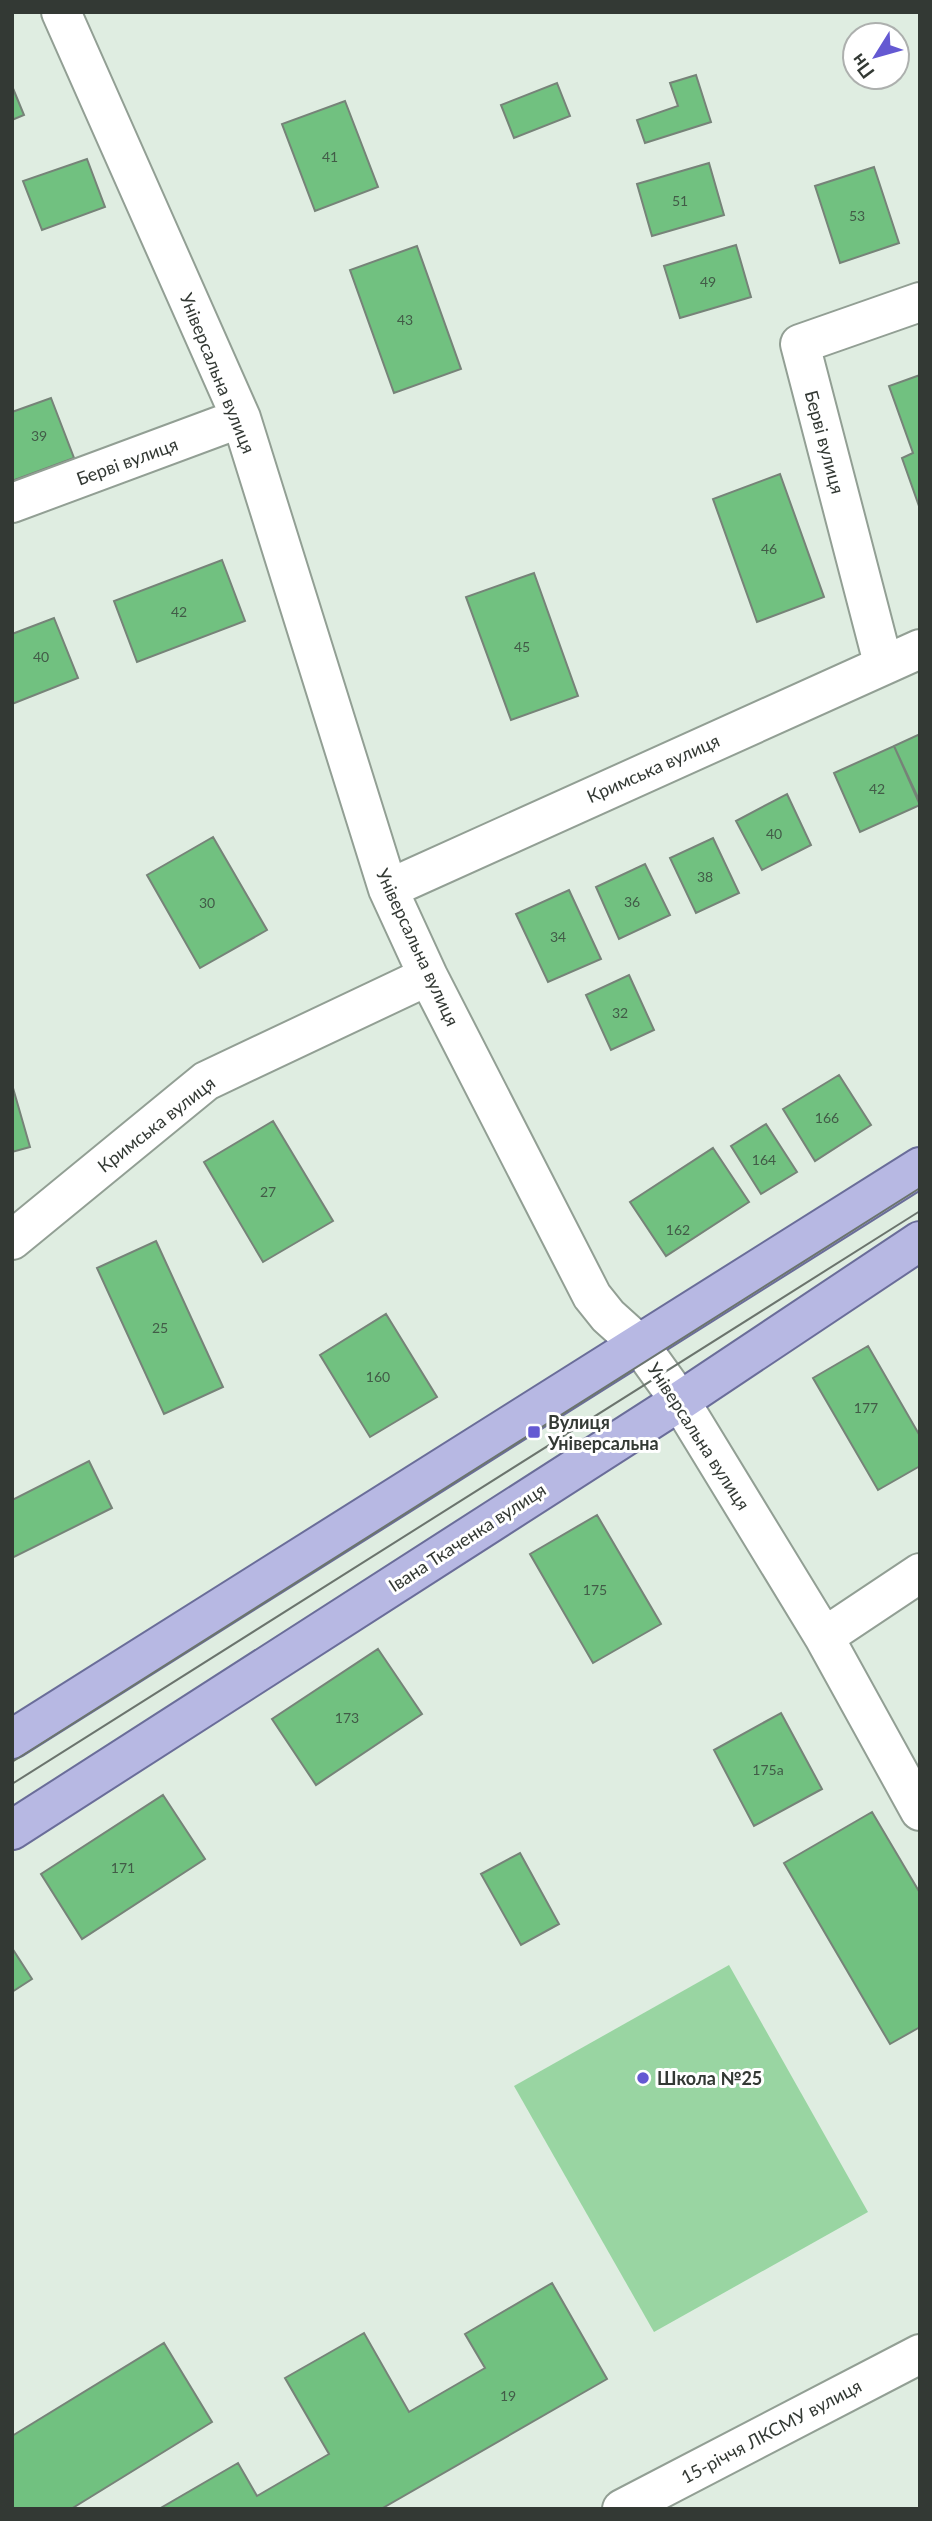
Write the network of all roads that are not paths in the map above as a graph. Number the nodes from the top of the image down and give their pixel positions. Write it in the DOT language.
graph roads {
  1 [pos="61,12"];
  2 [pos="920,302"];
  3 [pos="241,418"];
  4 [pos="12,503"];
  5 [pos="920,649"];
  6 [pos="883,663"];
  7 [pos="387,889"];
  8 [pos="428,976"];
  9 [pos="920,1167"];
  10 [pos="12,1240"];
  11 [pos="920,1241"];
  12 [pos="639,1344"];
  13 [pos="680,1401"];
  14 [pos="920,1573"];
  15 [pos="824,1637"];
  16 [pos="12,1739"];
  17 [pos="920,1811"];
  18 [pos="12,1830"];
  19 [pos="920,2354"];
  20 [pos="622,2509"];
  1 -- 3 [label="street, Універсальна вулиця"];
  2 -- 6 [label="street, Берві вулиця"];
  3 -- 4 [label="street, Берві вулиця"];
  3 -- 7 [label="street, Універсальна вулиця"];
  5 -- 6 [label="street, Кримська вулиця"];
  6 -- 7 [label="street, Кримська вулиця"];
  7 -- 8 [label="street, Універсальна вулиця"];
  8 -- 10 [label="street, Кримська вулиця"];
  8 -- 12 [label="street, Універсальна вулиця"];
  9 -- 12 [label="main road"];
  11 -- 13 [label="main road, Івана Ткаченка вулиця"];
  12 -- 13 [label="street, Універсальна вулиця"];
  12 -- 16 [label="main road"];
  13 -- 15 [label="street, Універсальна вулиця"];
  13 -- 18 [label="main road, Івана Ткаченка вулиця"];
  14 -- 15 [label="street"];
  15 -- 17 [label="street, Універсальна вулиця"];
  19 -- 20 [label="street, 15-річчя ЛКСМУ вулиця"];
}
